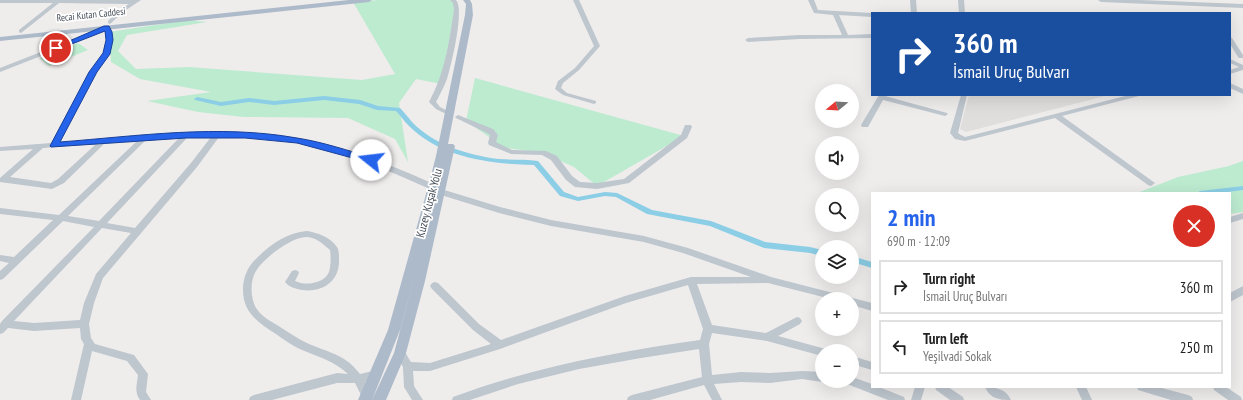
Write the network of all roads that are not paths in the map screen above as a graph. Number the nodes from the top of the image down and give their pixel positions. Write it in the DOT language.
graph roads {
  1 [pos="142,0"];
  2 [pos="327,0"];
  3 [pos="369,0"];
  4 [pos="453,0"];
  5 [pos="466,0"];
  6 [pos="477,0"];
  7 [pos="576,0"];
  8 [pos="811,0"];
  9 [pos="913,0"];
  10 [pos="961,0"];
  11 [pos="1101,0"];
  12 [pos="1107,0"];
  13 [pos="0,1"];
  14 [pos="20,1"];
  15 [pos="136,1"];
  16 [pos="56,3"];
  17 [pos="1204,5"];
  18 [pos="1211,5"];
  19 [pos="1243,6"];
  20 [pos="914,12"];
  21 [pos="962,12"];
  22 [pos="1208,12"];
  23 [pos="1214,12"];
  24 [pos="835,13"];
  25 [pos="871,15"];
  26 [pos="108,25"];
  27 [pos="21,31"];
  28 [pos="0,34"];
  29 [pos="845,36"];
  30 [pos="871,36"];
  31 [pos="0,39"];
  32 [pos="748,40"];
  33 [pos="1231,42"];
  34 [pos="1231,58"];
  35 [pos="1242,58"];
  36 [pos="1231,62"];
  37 [pos="1243,68"];
  38 [pos="0,70"];
  39 [pos="1231,72"];
  40 [pos="1231,86"];
  41 [pos="1243,92"];
  42 [pos="882,96"];
  43 [pos="964,96"];
  44 [pos="1133,96"];
  45 [pos="594,102"];
  46 [pos="448,113"];
  47 [pos="946,114"];
  48 [pos="1057,116"];
  49 [pos="458,117"];
  50 [pos="865,125"];
  51 [pos="688,127"];
  52 [pos="217,134"];
  53 [pos="186,135"];
  54 [pos="448,138"];
  55 [pos="143,139"];
  56 [pos="102,142"];
  57 [pos="40,146"];
  58 [pos="54,146"];
  59 [pos="0,149"];
  60 [pos="2,181"];
  61 [pos="1151,183"];
  62 [pos="437,190"];
  63 [pos="0,211"];
  64 [pos="1243,216"];
  65 [pos="61,218"];
  66 [pos="1231,220"];
  67 [pos="98,225"];
  68 [pos="137,231"];
  69 [pos="0,258"];
  70 [pos="16,261"];
  71 [pos="295,273"];
  72 [pos="0,277"];
  73 [pos="770,280"];
  74 [pos="691,281"];
  75 [pos="435,286"];
  76 [pos="1243,290"];
  77 [pos="817,292"];
  78 [pos="1231,297"];
  79 [pos="859,303"];
  80 [pos="871,307"];
  81 [pos="797,321"];
  82 [pos="84,324"];
  83 [pos="2,327"];
  84 [pos="708,329"];
  85 [pos="767,337"];
  86 [pos="89,342"];
  87 [pos="704,344"];
  88 [pos="500,345"];
  89 [pos="815,350"];
  90 [pos="400,353"];
  91 [pos="859,362"];
  92 [pos="408,366"];
  93 [pos="871,366"];
  94 [pos="377,374"];
  95 [pos="815,376"];
  96 [pos="360,379"];
  97 [pos="707,380"];
  98 [pos="859,384"];
  99 [pos="920,388"];
  100 [pos="941,388"];
  101 [pos="991,388"];
  102 [pos="1081,388"];
  103 [pos="1146,388"];
  104 [pos="1219,388"];
  105 [pos="366,398"];
  106 [pos="76,400"];
  107 [pos="146,400"];
  108 [pos="254,400"];
  109 [pos="379,400"];
  110 [pos="418,400"];
  111 [pos="457,400"];
  112 [pos="632,400"];
  113 [pos="717,400"];
  114 [pos="900,400"];
  115 [pos="916,400"];
  116 [pos="959,400"];
  117 [pos="1006,400"];
  118 [pos="1087,400"];
  119 [pos="1188,400"];
  120 [pos="1237,400"];
  1 -- 15 [label="street"];
  2 -- 26 [label="main road, Recai Kutan Caddesi"];
  3 -- 26 [label="main road, Recai Kutan Caddesi"];
  4 -- 46 [label="street"];
  5 -- 54 [label="main road, Kuzey Kuşak Yolu"];
  6 -- 54 [label="main road, Kuzey Kuşak Yolu"];
  7 -- 45 [label="street"];
  8 -- 24 [label="street"];
  9 -- 20 [label="street"];
  10 -- 21 [label="street"];
  11 -- 12 [label="street"];
  12 -- 17 [label="street"];
  13 -- 14 [label="street"];
  14 -- 16 [label="street"];
  15 -- 16 [label="street"];
  15 -- 26 [label="street"];
  16 -- 27 [label="street"];
  17 -- 18 [label="street"];
  17 -- 22 [label="street"];
  18 -- 19 [label="street"];
  18 -- 23 [label="street"];
  24 -- 25 [label="street"];
  24 -- 29 [label="street"];
  26 -- 27 [label="main road, Recai Kutan Caddesi"];
  26 -- 31 [label="main road, Recai Kutan Caddesi"];
  26 -- 38 [label="street"];
  26 -- 58 [label="street"];
  27 -- 28 [label="main road, Recai Kutan Caddesi"];
  29 -- 30 [label="street"];
  29 -- 32 [label="street"];
  33 -- 35 [label="street"];
  34 -- 35 [label="street"];
  36 -- 37 [label="street"];
  37 -- 39 [label="street"];
  40 -- 41 [label="street"];
  42 -- 47 [label="street"];
  42 -- 50 [label="street"];
  43 -- 48 [label="street"];
  44 -- 48 [label="street"];
  48 -- 61 [label="street"];
  49 -- 51 [label="street"];
  52 -- 53 [label="street"];
  52 -- 62 [label="street"];
  52 -- 68 [label="street"];
  53 -- 55 [label="street"];
  53 -- 67 [label="street"];
  54 -- 62 [label="main road, Kuzey Kuşak Yolu"];
  55 -- 56 [label="street"];
  55 -- 65 [label="street"];
  56 -- 58 [label="street"];
  56 -- 60 [label="street"];
  57 -- 58 [label="street"];
  57 -- 59 [label="street"];
  57 -- 60 [label="street"];
  62 -- 73 [label="street"];
  62 -- 90 [label="main road, Kuzey Kuşak Yolu"];
  62 -- 94 [label="main road, Kuzey Kuşak Yolu"];
  63 -- 65 [label="street"];
  64 -- 66 [label="street"];
  65 -- 67 [label="street"];
  65 -- 70 [label="street"];
  67 -- 68 [label="street"];
  67 -- 83 [label="street"];
  68 -- 82 [label="street"];
  69 -- 70 [label="street"];
  70 -- 72 [label="street"];
  71 -- 96 [label="street"];
  73 -- 74 [label="street"];
  73 -- 77 [label="street"];
  74 -- 84 [label="street"];
  74 -- 88 [label="street"];
  75 -- 88 [label="street"];
  76 -- 78 [label="street"];
  79 -- 80 [label="street"];
  81 -- 85 [label="street"];
  82 -- 83 [label="street"];
  82 -- 86 [label="street"];
  84 -- 85 [label="street"];
  84 -- 87 [label="street"];
  85 -- 89 [label="street"];
  86 -- 106 [label="street"];
  86 -- 107 [label="street"];
  87 -- 97 [label="street"];
  87 -- 111 [label="street"];
  88 -- 92 [label="street"];
  90 -- 92 [label="street"];
  90 -- 109 [label="main road, Kuzey Kuşak Yolu"];
  91 -- 93 [label="street"];
  92 -- 110 [label="street"];
  94 -- 96 [label="street"];
  94 -- 105 [label="main road, Kuzey Kuşak Yolu"];
  95 -- 97 [label="street"];
  96 -- 105 [label="street"];
  96 -- 108 [label="street"];
  97 -- 112 [label="street"];
  97 -- 113 [label="street"];
  98 -- 114 [label="street"];
  99 -- 115 [label="street"];
  100 -- 116 [label="street"];
  101 -- 117 [label="street"];
  102 -- 118 [label="street"];
  103 -- 119 [label="street"];
  104 -- 120 [label="street"];
}
